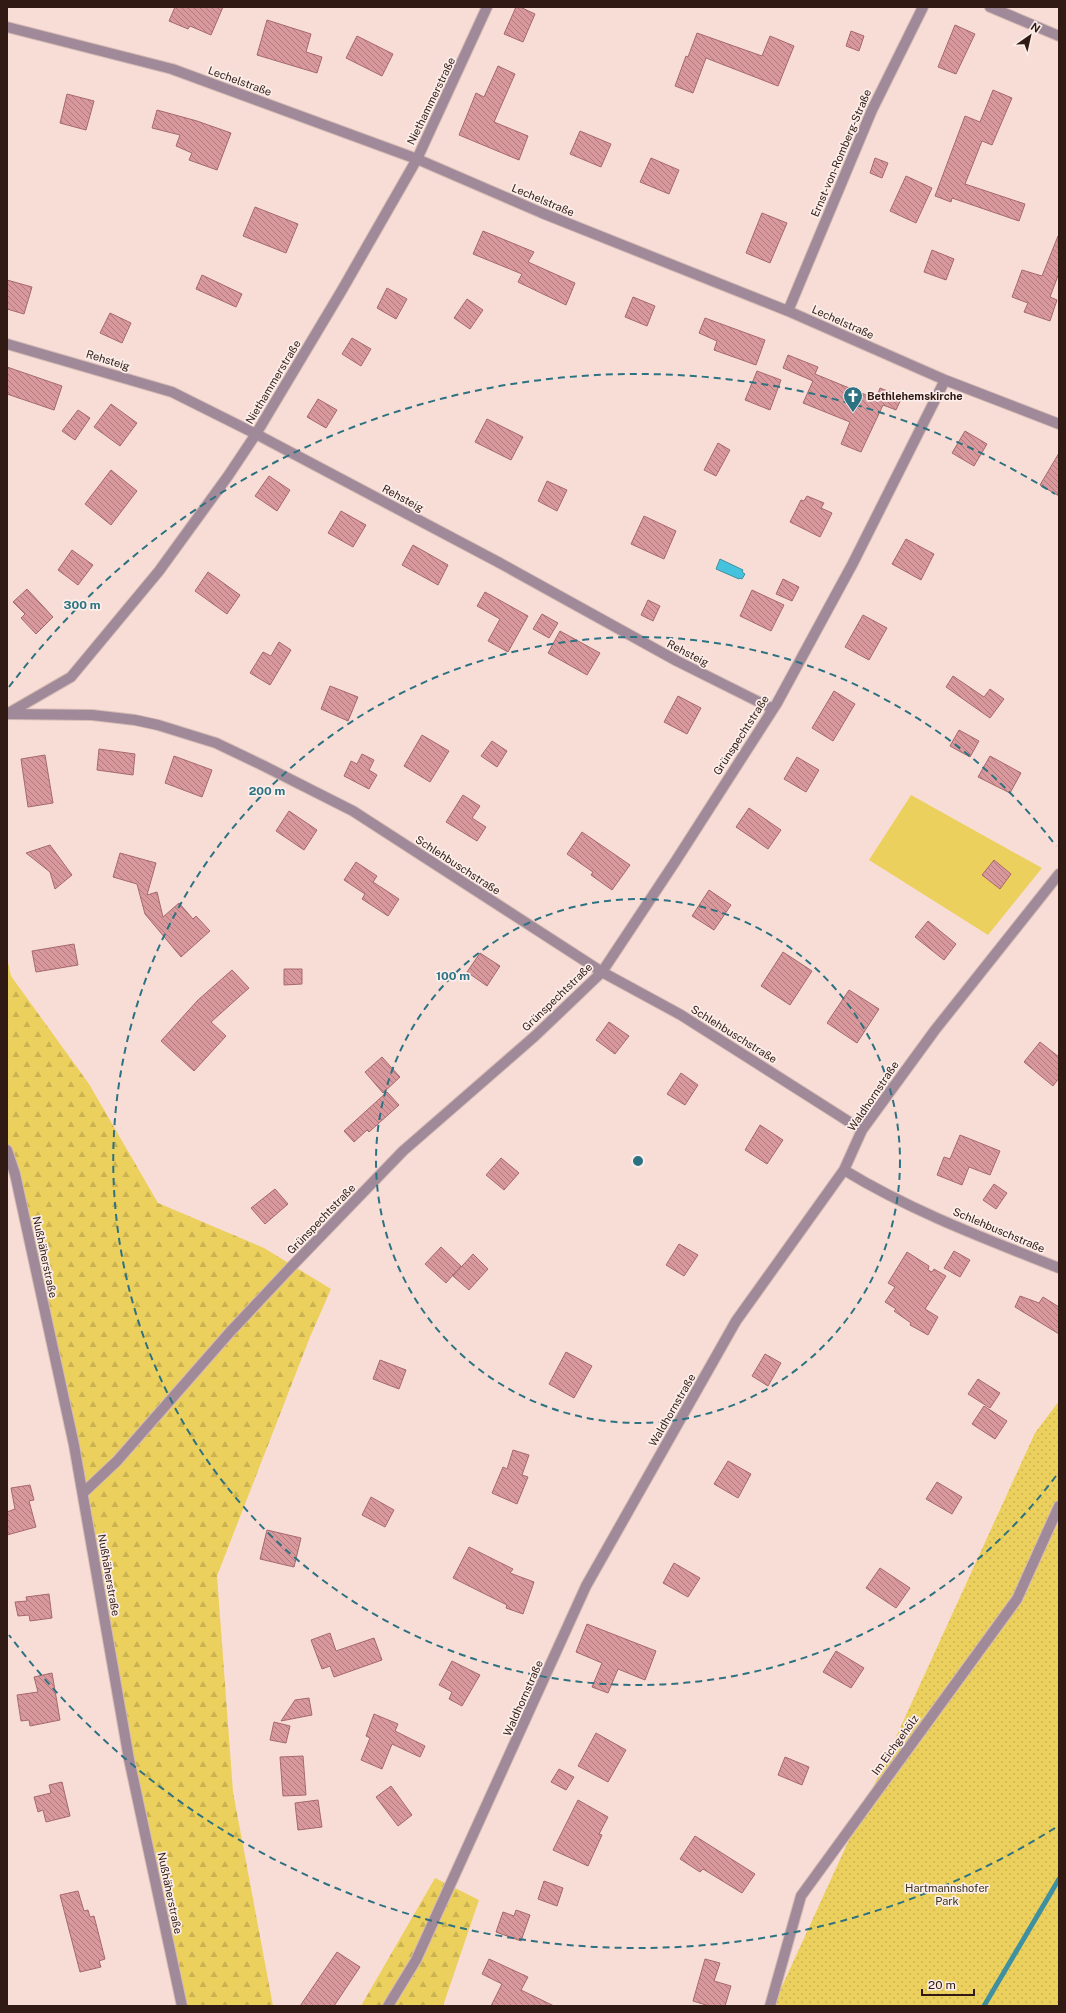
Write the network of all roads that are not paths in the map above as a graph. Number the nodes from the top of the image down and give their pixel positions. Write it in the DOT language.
graph roads {
  1 [pos="488,7"];
  2 [pos="923,7"];
  3 [pos="990,7"];
  4 [pos="7,27"];
  5 [pos="1059,36"];
  6 [pos="417,159"];
  7 [pos="788,311"];
  8 [pos="7,344"];
  9 [pos="944,380"];
  10 [pos="1059,424"];
  11 [pos="256,434"];
  12 [pos="773,709"];
  13 [pos="7,714"];
  14 [pos="1059,874"];
  15 [pos="602,972"];
  16 [pos="862,1130"];
  17 [pos="7,1150"];
  18 [pos="844,1170"];
  19 [pos="1059,1268"];
  20 [pos="83,1493"];
  21 [pos="1059,1506"];
  22 [pos="182,2006"];
  23 [pos="388,2006"];
  24 [pos="770,2006"];
  1 -- 6 [label="street, Niethammerstraße"];
  2 -- 7 [label="street, Ernst-von-Romberg-Straße"];
  3 -- 5 [label="street"];
  4 -- 6 [label="street, Lechelstraße"];
  6 -- 7 [label="street, Lechelstraße"];
  6 -- 11 [label="street, Niethammerstraße"];
  7 -- 9 [label="street, Lechelstraße"];
  8 -- 11 [label="street, Rehsteig"];
  9 -- 10 [label="street, Lechelstraße"];
  9 -- 12 [label="street, Grünspechtstraße"];
  11 -- 12 [label="street, Rehsteig"];
  11 -- 13 [label="street, Niethammerstraße"];
  12 -- 15 [label="street, Grünspechtstraße"];
  13 -- 15 [label="street, Schlehbuschstraße"];
  14 -- 16 [label="street, Waldhornstraße"];
  15 -- 16 [label="street, Schlehbuschstraße"];
  15 -- 20 [label="street, Grünspechtstraße"];
  16 -- 18 [label="street, Waldhornstraße"];
  17 -- 20 [label="street, Nußhäherstraße"];
  18 -- 19 [label="street, Schlehbuschstraße"];
  18 -- 23 [label="street, Waldhornstraße"];
  20 -- 22 [label="street, Nußhäherstraße"];
  21 -- 24 [label="street, Im Eichgehölz"];
}
